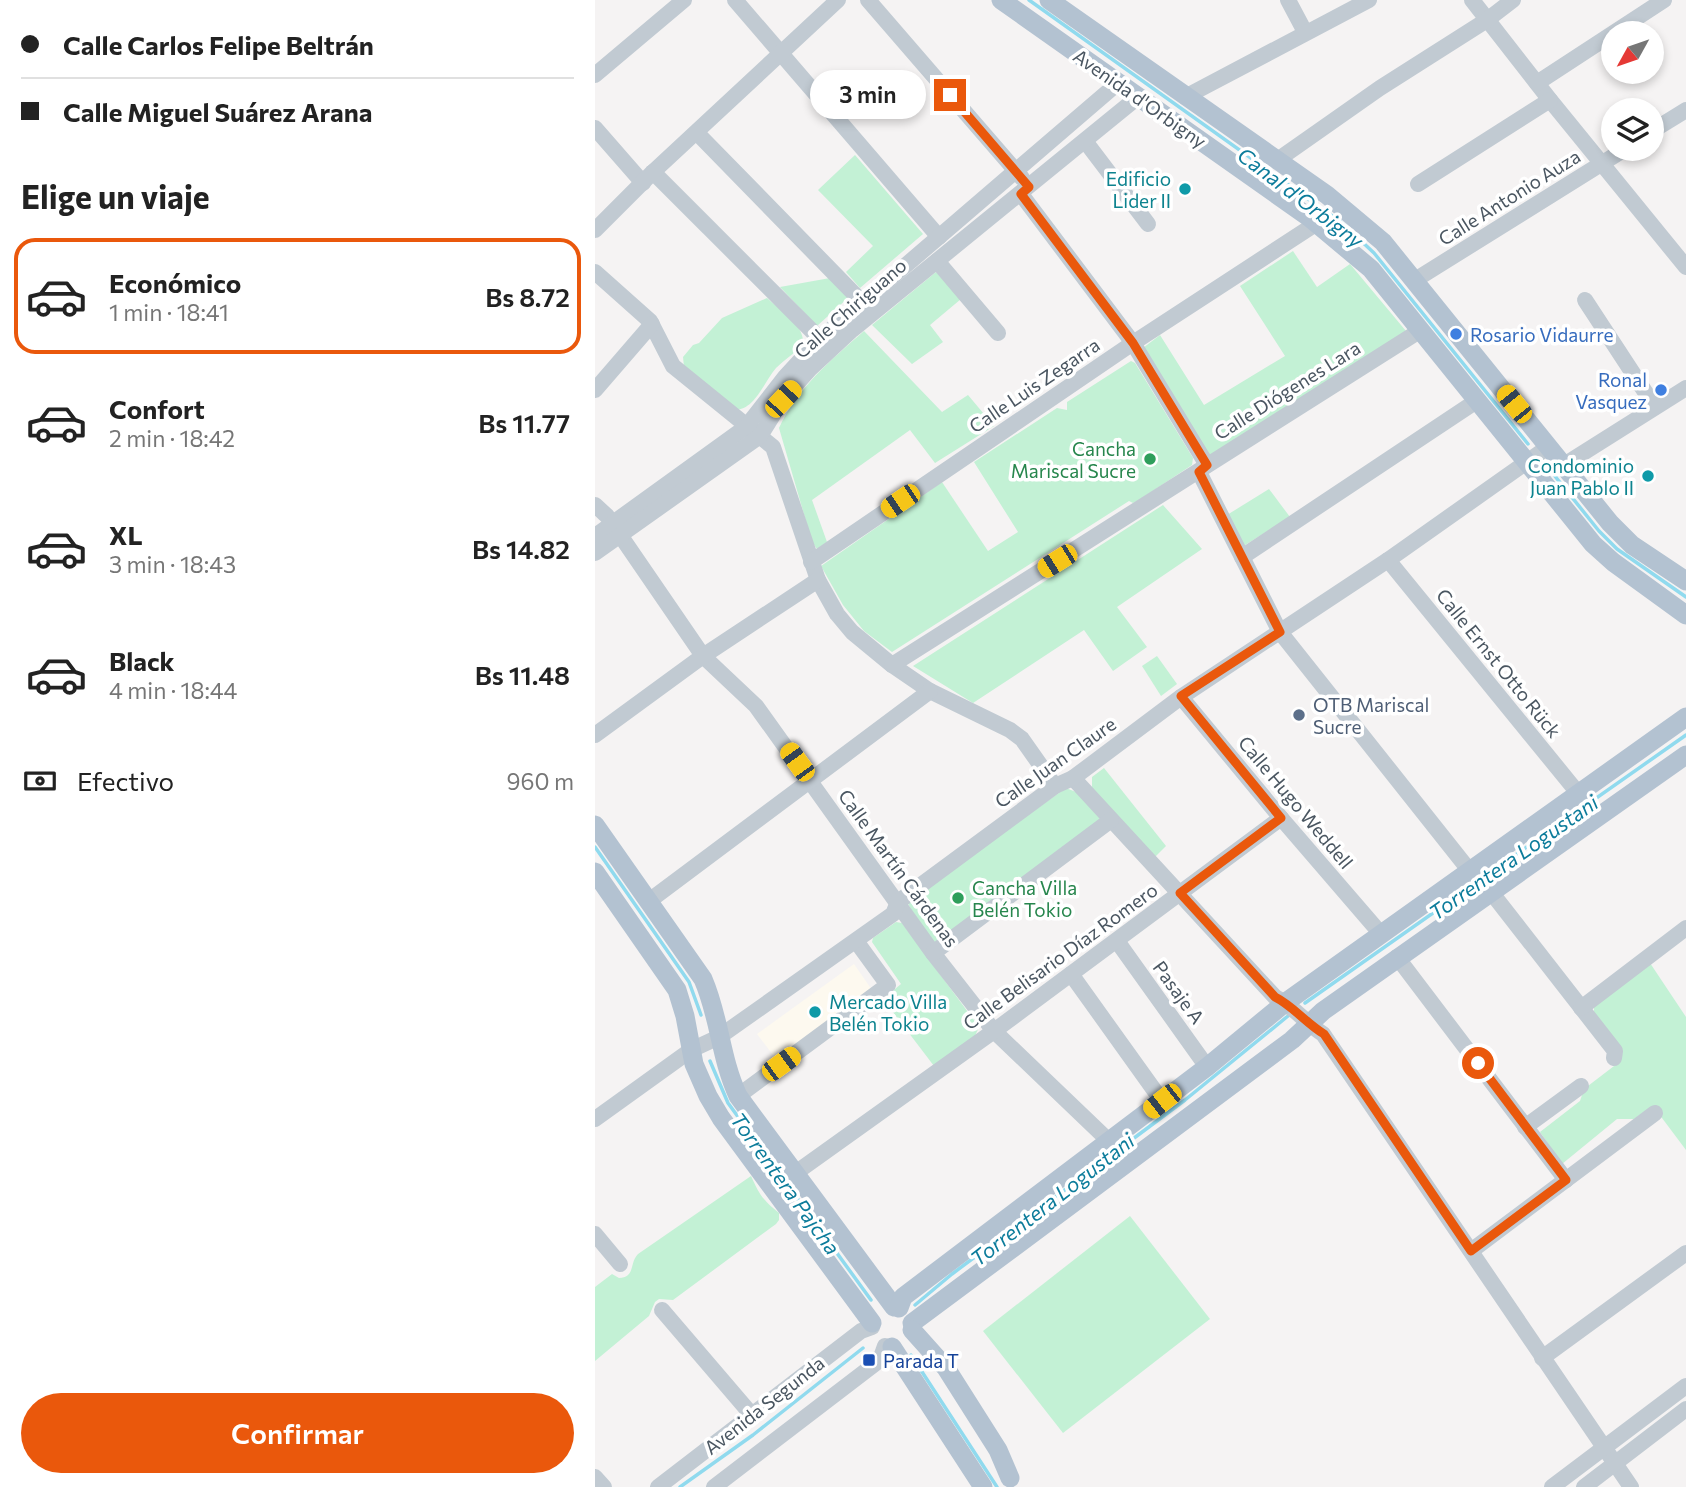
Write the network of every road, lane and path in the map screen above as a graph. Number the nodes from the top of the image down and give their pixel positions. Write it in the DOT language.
graph roads {
  1 [pos="684,0"];
  2 [pos="735,0"];
  3 [pos="838,0"];
  4 [pos="868,0"];
  5 [pos="1001,0"];
  6 [pos="1049,0"];
  7 [pos="1288,0"];
  8 [pos="1369,0"];
  9 [pos="1472,0"];
  10 [pos="1513,0"];
  11 [pos="1654,2"];
  12 [pos="1487,20"];
  13 [pos="1305,32"];
  14 [pos="780,54"];
  15 [pos="595,75"];
  16 [pos="1118,83"];
  17 [pos="1537,83"];
  18 [pos="1138,97"];
  19 [pos="1185,97"];
  20 [pos="1550,100"];
  21 [pos="1686,110"];
  22 [pos="1664,124"];
  23 [pos="595,128"];
  24 [pos="697,133"];
  25 [pos="1085,141"];
  26 [pos="1276,161"];
  27 [pos="1606,161"];
  28 [pos="1603,163"];
  29 [pos="1016,172"];
  30 [pos="648,178"];
  31 [pos="1419,184"];
  32 [pos="1025,190"];
  33 [pos="1317,223"];
  34 [pos="1148,224"];
  35 [pos="595,229"];
  36 [pos="939,237"];
  37 [pos="937,261"];
  38 [pos="1686,267"];
  39 [pos="595,272"];
  40 [pos="1415,280"];
  41 [pos="1585,300"];
  42 [pos="867,308"];
  43 [pos="652,324"];
  44 [pos="1421,330"];
  45 [pos="998,333"];
  46 [pos="820,339"];
  47 [pos="1133,343"];
  48 [pos="1686,388"];
  49 [pos="595,390"];
  50 [pos="1478,400"];
  51 [pos="1655,407"];
  52 [pos="746,427"];
  53 [pos="760,436"];
  54 [pos="1548,447"];
  55 [pos="1527,461"];
  56 [pos="1564,465"];
  57 [pos="1203,468"];
  58 [pos="595,506"];
  59 [pos="616,530"];
  60 [pos="595,536"];
  61 [pos="595,553"];
  62 [pos="1242,557"];
  63 [pos="1388,560"];
  64 [pos="811,562"];
  65 [pos="818,580"];
  66 [pos="1686,581"];
  67 [pos="1686,615"];
  68 [pos="1280,632"];
  69 [pos="703,656"];
  70 [pos="892,666"];
  71 [pos="930,691"];
  72 [pos="1181,696"];
  73 [pos="1686,717"];
  74 [pos="595,734"];
  75 [pos="1686,755"];
  76 [pos="1073,778"];
  77 [pos="811,780"];
  78 [pos="1055,786"];
  79 [pos="1577,793"];
  80 [pos="1281,818"];
  81 [pos="1111,820"];
  82 [pos="595,825"];
  83 [pos="1469,870"];
  84 [pos="595,872"];
  85 [pos="1491,892"];
  86 [pos="1180,893"];
  87 [pos="649,901"];
  88 [pos="898,902"];
  89 [pos="1686,928"];
  90 [pos="1381,934"];
  91 [pos="856,941"];
  92 [pos="1117,941"];
  93 [pos="933,953"];
  94 [pos="1397,957"];
  95 [pos="1071,974"];
  96 [pos="1286,1002"];
  97 [pos="1581,1008"];
  98 [pos="1309,1025"];
  99 [pos="994,1031"];
  100 [pos="719,1037"];
  101 [pos="691,1050"];
  102 [pos="1614,1058"];
  103 [pos="1207,1067"];
  104 [pos="1581,1086"];
  105 [pos="738,1096"];
  106 [pos="1162,1101"];
  107 [pos="1655,1113"];
  108 [pos="595,1118"];
  109 [pos="1525,1127"];
  110 [pos="1110,1142"];
  111 [pos="794,1174"];
  112 [pos="1566,1180"];
  113 [pos="595,1234"];
  114 [pos="1471,1251"];
  115 [pos="1686,1253"];
  116 [pos="620,1264"];
  117 [pos="896,1308"];
  118 [pos="662,1310"];
  119 [pos="872,1325"];
  120 [pos="912,1327"];
  121 [pos="889,1347"];
  122 [pos="1542,1358"];
  123 [pos="1686,1386"];
  124 [pos="1686,1409"];
  125 [pos="751,1414"];
  126 [pos="1603,1448"];
  127 [pos="1615,1463"];
  128 [pos="595,1477"];
  129 [pos="1013,1483"];
  130 [pos="604,1487"];
  131 [pos="658,1487"];
  132 [pos="714,1487"];
  133 [pos="983,1487"];
  134 [pos="1552,1487"];
  135 [pos="1584,1487"];
  136 [pos="1631,1487"];
  1 -- 15 [label="street"];
  2 -- 14 [label="street"];
  3 -- 14 [label="street"];
  4 -- 29 [label="street"];
  5 -- 16 [label="main road, Avenida d'Orbigny"];
  6 -- 19 [label="main road, Avenida d'Orbigny"];
  7 -- 13 [label="street"];
  8 -- 13 [label="street"];
  9 -- 12 [label="street"];
  10 -- 12 [label="street"];
  11 -- 17 [label="street"];
  12 -- 17 [label="street"];
  12 -- 26 [label="street"];
  13 -- 19 [label="street"];
  14 -- 24 [label="street"];
  14 -- 36 [label="street"];
  16 -- 18 [label="main road, Avenida d'Orbigny"];
  16 -- 29 [label="street, Calle Chiriguano"];
  17 -- 20 [label="street"];
  18 -- 25 [label="street, Calle Chiriguano"];
  18 -- 33 [label="main road, Avenida d'Orbigny"];
  19 -- 26 [label="main road, Avenida d'Orbigny"];
  20 -- 28 [label="street"];
  20 -- 31 [label="street"];
  21 -- 22 [label="street"];
  23 -- 30 [label="street"];
  24 -- 30 [label="street"];
  24 -- 42 [label="street"];
  25 -- 32 [label="street, Calle Chiriguano"];
  25 -- 34 [label="street"];
  26 -- 40 [label="main road, Avenida d'Orbigny"];
  27 -- 28 [label="street, Calle Antonio Auza"];
  28 -- 38 [label="street"];
  28 -- 40 [label="street, Calle Antonio Auza"];
  29 -- 32 [label="street"];
  29 -- 36 [label="street, Calle Chiriguano"];
  30 -- 35 [label="street"];
  30 -- 46 [label="street"];
  32 -- 37 [label="street, Calle Chiriguano"];
  32 -- 47 [label="street"];
  33 -- 44 [label="main road, Avenida d'Orbigny"];
  33 -- 47 [label="street, Calle Luis Zegarra"];
  36 -- 42 [label="street, Calle Chiriguano"];
  37 -- 42 [label="street, Calle Chiriguano"];
  37 -- 45 [label="street"];
  39 -- 43 [label="street"];
  40 -- 54 [label="main road, Avenida d'Orbigny"];
  41 -- 51 [label="street"];
  42 -- 46 [label="street, Calle Chiriguano"];
  42 -- 53 [label="street, Calle Chiriguano"];
  43 -- 49 [label="street"];
  43 -- 52 [label="street"];
  44 -- 50 [label="main road, Avenida d'Orbigny"];
  44 -- 57 [label="street, Calle Diógenes Lara"];
  46 -- 52 [label="street, Calle Chiriguano"];
  47 -- 57 [label="street"];
  47 -- 64 [label="street, Calle Luis Zegarra"];
  48 -- 51 [label="street"];
  50 -- 55 [label="main road, Avenida d'Orbigny"];
  50 -- 62 [label="street"];
  51 -- 56 [label="street"];
  52 -- 53 [label="street"];
  52 -- 59 [label="street, Calle Chiriguano"];
  53 -- 59 [label="street, Calle Chiriguano"];
  53 -- 64 [label="street"];
  54 -- 55 [label="street, Calle Juan Claure"];
  54 -- 56 [label="main road, Avenida d'Orbigny"];
  55 -- 63 [label="street, Calle Juan Claure"];
  55 -- 67 [label="main road, Avenida d'Orbigny"];
  56 -- 66 [label="main road, Avenida d'Orbigny"];
  57 -- 62 [label="street"];
  57 -- 70 [label="street, Calle Diógenes Lara"];
  58 -- 59 [label="street, Calle Martín Cárdenas"];
  59 -- 60 [label="street, Calle Chiriguano"];
  59 -- 61 [label="street, Calle Chiriguano"];
  59 -- 69 [label="street, Calle Martín Cárdenas"];
  62 -- 68 [label="street"];
  63 -- 68 [label="street, Calle Juan Claure"];
  63 -- 79 [label="street, Calle Ernst Otto Rück"];
  64 -- 65 [label="street"];
  65 -- 69 [label="street"];
  65 -- 70 [label="street"];
  68 -- 72 [label="street, Calle Juan Claure"];
  68 -- 83 [label="street"];
  69 -- 74 [label="street"];
  69 -- 77 [label="street, Calle Martín Cárdenas"];
  70 -- 71 [label="street"];
  71 -- 77 [label="street"];
  71 -- 78 [label="street"];
  72 -- 76 [label="street, Calle Juan Claure"];
  72 -- 80 [label="street, Calle Hugo Weddell"];
  73 -- 79 [label="main road"];
  75 -- 85 [label="main road"];
  76 -- 78 [label="street, Calle Juan Claure"];
  76 -- 81 [label="street"];
  77 -- 87 [label="street"];
  77 -- 88 [label="street, Calle Martín Cárdenas"];
  78 -- 88 [label="street, Calle Juan Claure"];
  79 -- 83 [label="main road"];
  80 -- 86 [label="street, Calle Belisario Díaz Romero"];
  80 -- 90 [label="street, Calle Hugo Weddell"];
  81 -- 86 [label="street"];
  81 -- 93 [label="street"];
  82 -- 87 [label="main road"];
  83 -- 90 [label="main road"];
  84 -- 101 [label="main road"];
  85 -- 94 [label="main road"];
  85 -- 97 [label="street"];
  86 -- 92 [label="street, Calle Belisario Díaz Romero"];
  86 -- 96 [label="street"];
  87 -- 100 [label="main road"];
  88 -- 91 [label="street, Calle Juan Claure"];
  88 -- 93 [label="street, Calle Martín Cárdenas"];
  89 -- 97 [label="street"];
  90 -- 96 [label="main road"];
  91 -- 100 [label="street, Calle Juan Claure"];
  91 -- 105 [label="street"];
  92 -- 95 [label="street, Calle Belisario Díaz Romero"];
  92 -- 103 [label="street, Pasaje A"];
  93 -- 99 [label="street, Calle Martín Cárdenas"];
  94 -- 98 [label="main road"];
  94 -- 109 [label="street"];
  95 -- 99 [label="street, Calle Belisario Díaz Romero"];
  95 -- 106 [label="street"];
  96 -- 98 [label="street"];
  96 -- 103 [label="main road"];
  97 -- 102 [label="street"];
  98 -- 114 [label="street"];
  98 -- 120 [label="main road"];
  99 -- 110 [label="street, Calle Martín Cárdenas"];
  99 -- 111 [label="street, Calle Belisario Díaz Romero"];
  100 -- 101 [label="street, Calle Juan Claure"];
  100 -- 105 [label="main road"];
  101 -- 108 [label="street, Calle Juan Claure"];
  101 -- 119 [label="main road"];
  103 -- 106 [label="main road"];
  104 -- 109 [label="street"];
  105 -- 111 [label="main road"];
  106 -- 110 [label="main road"];
  107 -- 112 [label="street"];
  109 -- 112 [label="street"];
  110 -- 117 [label="main road"];
  111 -- 117 [label="main road"];
  112 -- 114 [label="street"];
  113 -- 116 [label="street"];
  114 -- 122 [label="street"];
  115 -- 122 [label="street"];
  117 -- 119 [label="main road"];
  117 -- 120 [label="main road"];
  118 -- 125 [label="street"];
  119 -- 121 [label="main road"];
  119 -- 125 [label="street, Avenida Segunda"];
  120 -- 121 [label="main road"];
  120 -- 129 [label="main road"];
  121 -- 132 [label="street, Avenida Segunda"];
  121 -- 133 [label="main road"];
  122 -- 126 [label="street"];
  123 -- 126 [label="street"];
  124 -- 127 [label="street"];
  125 -- 131 [label="street, Avenida Segunda"];
  126 -- 127 [label="street"];
  126 -- 134 [label="street"];
  127 -- 135 [label="street"];
  127 -- 136 [label="street"];
  128 -- 130 [label="street"];
}
